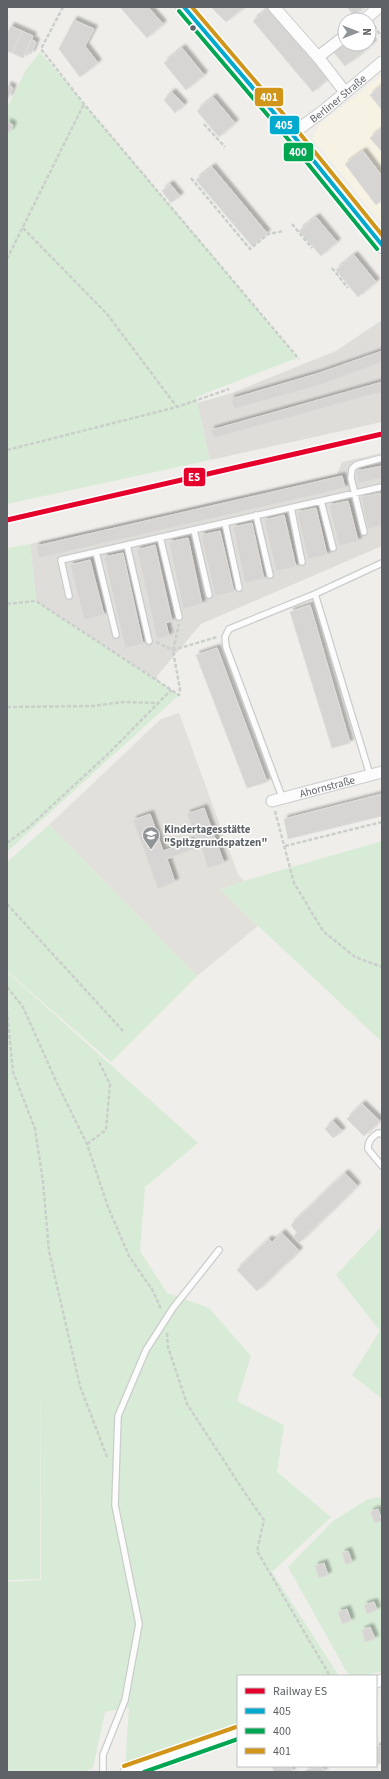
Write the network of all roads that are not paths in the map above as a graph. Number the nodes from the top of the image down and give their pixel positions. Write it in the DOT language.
graph roads {
  1 [pos="184,7"];
  2 [pos="274,7"];
  3 [pos="337,42"];
  4 [pos="318,57"];
  5 [pos="382,62"];
  6 [pos="345,92"];
  7 [pos="292,134"];
  8 [pos="382,245"];
  9 [pos="382,458"];
  10 [pos="382,487"];
  11 [pos="354,493"];
  12 [pos="321,501"];
  13 [pos="291,508"];
  14 [pos="256,515"];
  15 [pos="225,523"];
  16 [pos="194,530"];
  17 [pos="364,532"];
  18 [pos="160,537"];
  19 [pos="127,545"];
  20 [pos="333,548"];
  21 [pos="96,552"];
  22 [pos="302,562"];
  23 [pos="382,563"];
  24 [pos="270,575"];
  25 [pos="239,588"];
  26 [pos="315,594"];
  27 [pos="209,595"];
  28 [pos="69,596"];
  29 [pos="179,617"];
  30 [pos="116,635"];
  31 [pos="149,641"];
  32 [pos="382,772"];
  33 [pos="370,774"];
  34 [pos="277,799"];
  35 [pos="382,1134"];
  36 [pos="382,1166"];
  37 [pos="219,1250"];
  38 [pos="237,1733"];
  39 [pos="103,1772"];
  40 [pos="126,1772"];
  1 -- 7 [label="street"];
  2 -- 4 [label="street"];
  3 -- 4 [label="street"];
  4 -- 6 [label="street"];
  5 -- 6 [label="street, Berliner Straße"];
  6 -- 7 [label="street, Berliner Straße"];
  7 -- 8 [label="street"];
  9 -- 11 [label="lane"];
  10 -- 11 [label="lane"];
  11 -- 12 [label="lane"];
  11 -- 17 [label="lane"];
  12 -- 13 [label="lane"];
  12 -- 20 [label="lane"];
  13 -- 14 [label="lane"];
  13 -- 22 [label="lane"];
  14 -- 15 [label="lane"];
  14 -- 24 [label="lane"];
  15 -- 16 [label="lane"];
  15 -- 25 [label="lane"];
  16 -- 18 [label="lane"];
  16 -- 27 [label="lane"];
  18 -- 19 [label="lane"];
  18 -- 29 [label="lane"];
  19 -- 21 [label="lane"];
  19 -- 31 [label="lane"];
  21 -- 28 [label="lane"];
  21 -- 30 [label="lane"];
  23 -- 26 [label="lane"];
  26 -- 33 [label="lane"];
  26 -- 34 [label="lane"];
  32 -- 33 [label="street, Ahornstraße"];
  33 -- 34 [label="street, Ahornstraße"];
  35 -- 36 [label="lane"];
  37 -- 39 [label="lane"];
  38 -- 40 [label="street"];
}
